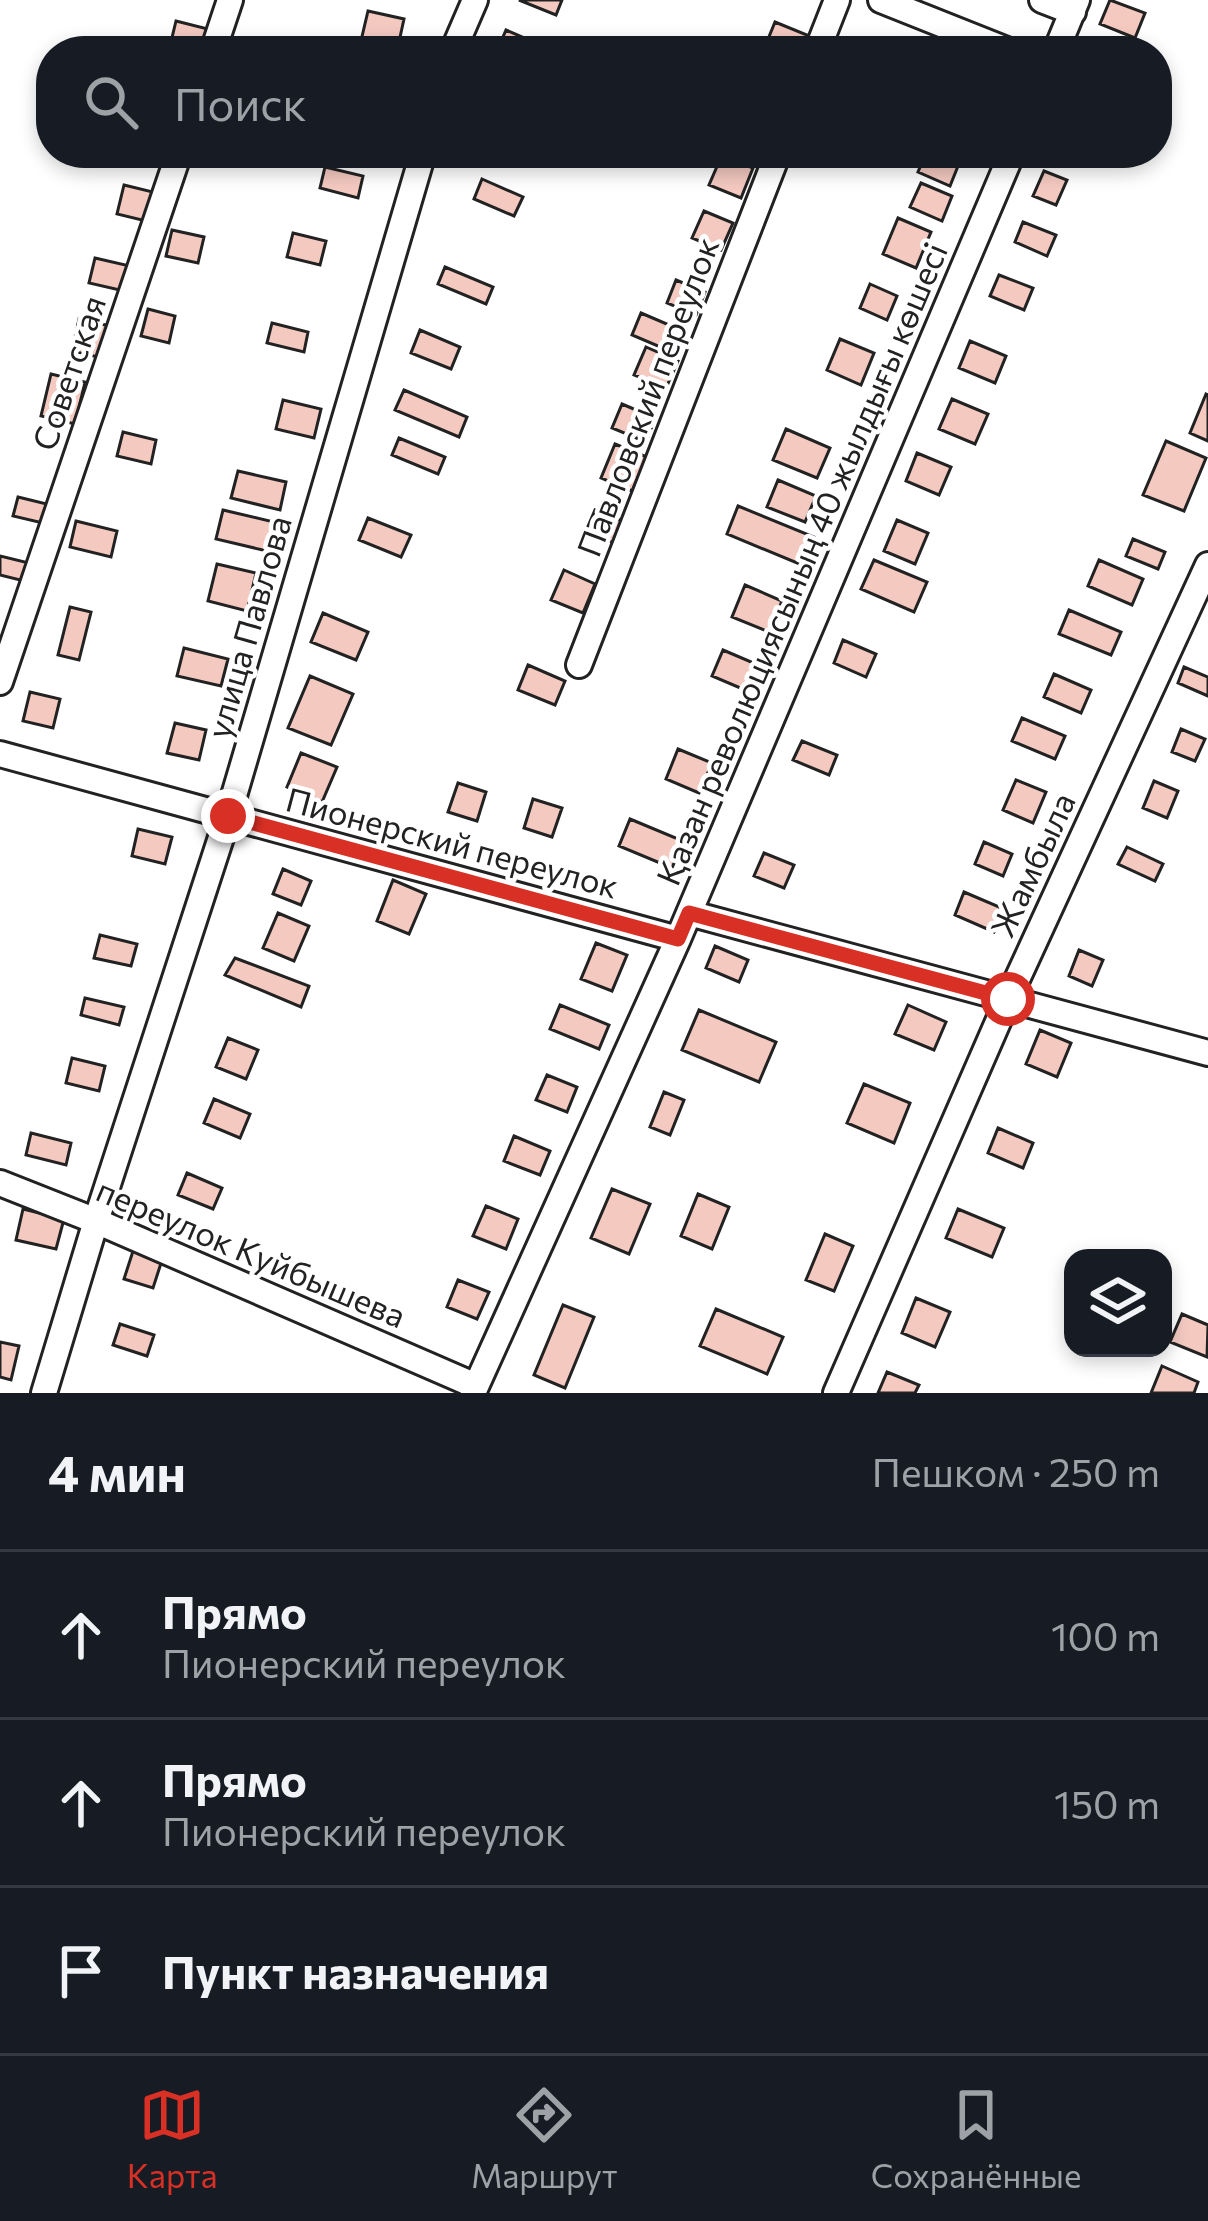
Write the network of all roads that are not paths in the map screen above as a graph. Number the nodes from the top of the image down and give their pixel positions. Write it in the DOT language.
graph roads {
  1 [pos="230,0"];
  2 [pos="475,0"];
  3 [pos="837,0"];
  4 [pos="880,0"];
  5 [pos="1042,0"];
  6 [pos="1075,6"];
  7 [pos="218,36"];
  8 [pos="458,36"];
  9 [pos="824,36"];
  10 [pos="971,36"];
  11 [pos="1062,36"];
  12 [pos="173,168"];
  13 [pos="419,168"];
  14 [pos="772,168"];
  15 [pos="1006,168"];
  16 [pos="1208,565"];
  17 [pos="580,665"];
  18 [pos="0,682"];
  19 [pos="0,754"];
  20 [pos="228,816"];
  21 [pos="689,913"];
  22 [pos="678,939"];
  23 [pos="1008,999"];
  24 [pos="1208,1053"];
  25 [pos="0,1184"];
  26 [pos="96,1221"];
  27 [pos="474,1389"];
  28 [pos="44,1393"];
  29 [pos="836,1393"];
  1 -- 7 [label="street"];
  2 -- 8 [label="street"];
  3 -- 9 [label="street"];
  4 -- 10 [label="street"];
  5 -- 6 [label="street"];
  6 -- 11 [label="street"];
  12 -- 18 [label="street, Советская"];
  13 -- 20 [label="street, улица Павлова"];
  14 -- 17 [label="street, Павловский переулок"];
  15 -- 21 [label="street, Қазан революциясының 40 жылдығы көшесі"];
  16 -- 23 [label="street, Жамбыла"];
  19 -- 20 [label="street, Пионерский переулок"];
  20 -- 22 [label="street, Пионерский переулок"];
  20 -- 26 [label="street, улица Павлова"];
  21 -- 22 [label="street, Қазан революциясының 40 жылдығы көшесі"];
  21 -- 23 [label="street"];
  22 -- 27 [label="street, Қазан революциясының 40 жылдығы көшесі"];
  23 -- 24 [label="street"];
  23 -- 29 [label="street, Жамбыла"];
  25 -- 26 [label="street, переулок Куйбышева"];
  26 -- 27 [label="street, переулок Куйбышева"];
  26 -- 28 [label="street, улица Павлова"];
}
